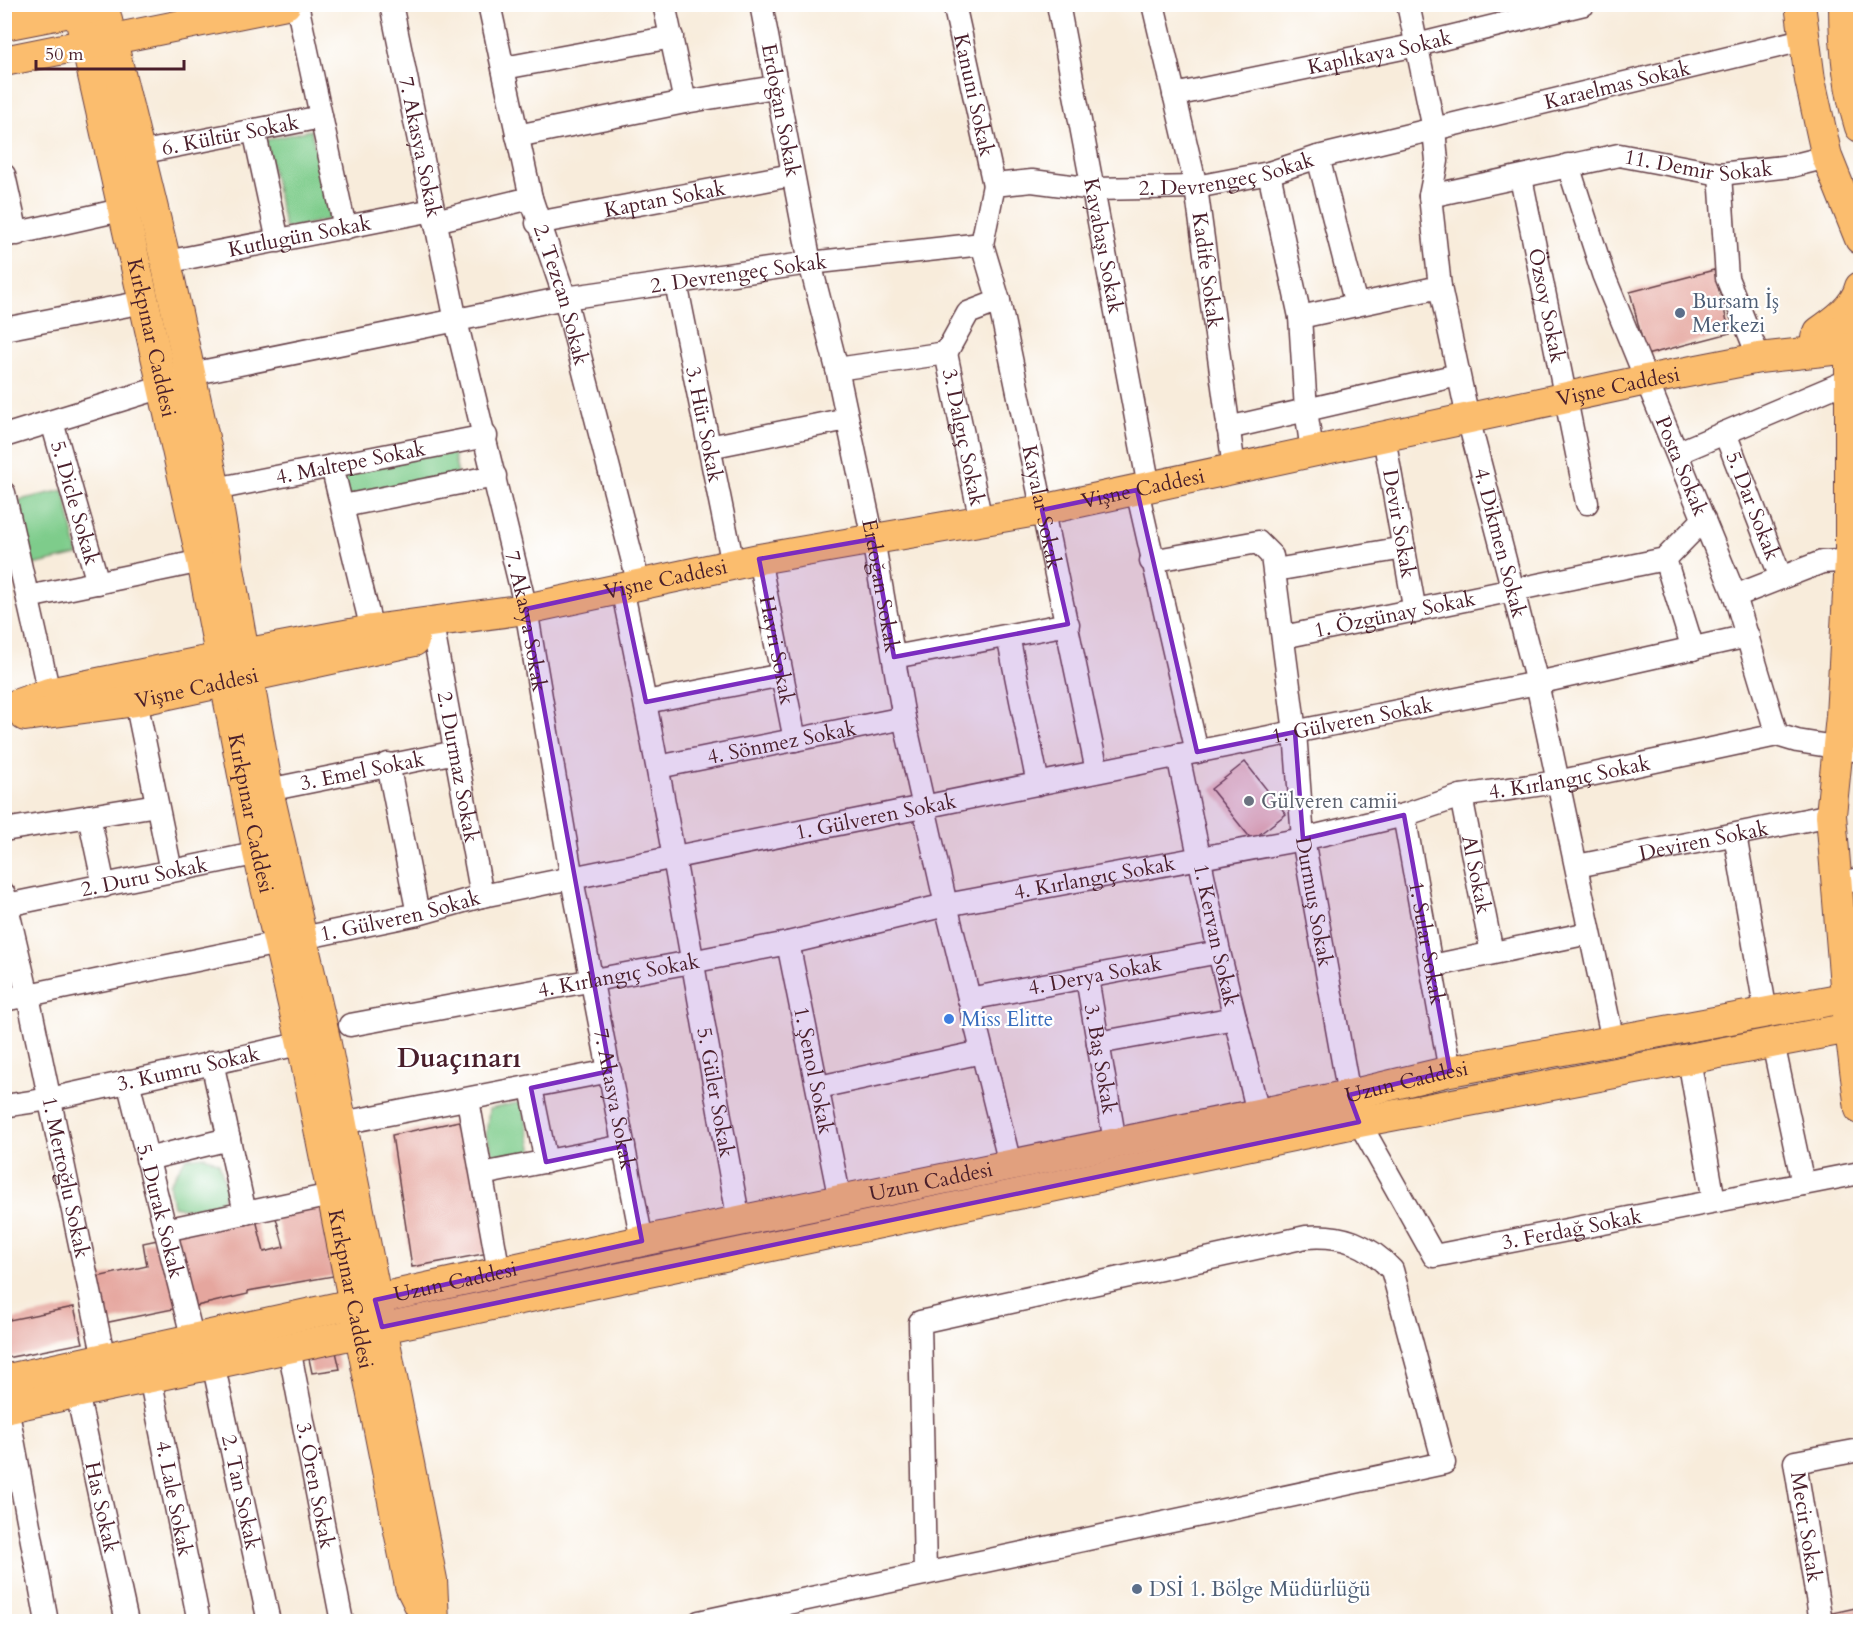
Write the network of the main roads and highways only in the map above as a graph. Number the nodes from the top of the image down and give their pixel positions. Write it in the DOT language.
graph roads {
  1 [pos="286,4"];
  2 [pos="1800,4"];
  3 [pos="1844,4"];
  4 [pos="93,6"];
  5 [pos="4,25"];
  6 [pos="99,44"];
  7 [pos="4,62"];
  8 [pos="1860,127"];
  9 [pos="1857,229"];
  10 [pos="1860,263"];
  11 [pos="1860,287"];
  12 [pos="1803,342"];
  13 [pos="1858,342"];
  14 [pos="1759,358"];
  15 [pos="1855,560"];
  16 [pos="526,609"];
  17 [pos="234,669"];
  18 [pos="4,709"];
  19 [pos="1851,712"];
  20 [pos="4,718"];
  21 [pos="1849,748"];
  22 [pos="269,851"];
  23 [pos="1848,882"];
  24 [pos="1853,997"];
  25 [pos="1856,1027"];
  26 [pos="314,1041"];
  27 [pos="1354,1109"];
  28 [pos="1860,1109"];
  29 [pos="367,1316"];
  30 [pos="5,1398"];
  31 [pos="428,1622"];
  32 [pos="434,1622"];
  1 -- 6 [label="main road"];
  2 -- 9 [label="main road"];
  3 -- 8 [label="main road"];
  4 -- 5 [label="main road"];
  4 -- 6 [label="main road, Kırkpınar Caddesi"];
  6 -- 7 [label="main road"];
  6 -- 17 [label="main road, Kırkpınar Caddesi"];
  6 -- 17 [label="main road, Kırkpınar Caddesi"];
  9 -- 10 [label="main road"];
  11 -- 12 [label="main road"];
  12 -- 13 [label="main road"];
  12 -- 14 [label="main road"];
  13 -- 14 [label="main road"];
  13 -- 15 [label="main road"];
  14 -- 16 [label="main road, Vişne Caddesi"];
  15 -- 19 [label="main road"];
  16 -- 17 [label="main road, Vişne Caddesi"];
  16 -- 17 [label="main road, Vişne Caddesi"];
  17 -- 18 [label="main road, Vişne Caddesi"];
  17 -- 20 [label="main road, Vişne Caddesi"];
  17 -- 22 [label="main road, Kırkpınar Caddesi"];
  17 -- 22 [label="main road, Kırkpınar Caddesi"];
  19 -- 21 [label="main road"];
  21 -- 23 [label="main road"];
  22 -- 26 [label="main road, Kırkpınar Caddesi"];
  23 -- 24 [label="main road"];
  24 -- 25 [label="main road"];
  24 -- 27 [label="main road, Uzun Caddesi"];
  25 -- 27 [label="main road, Uzun Caddesi"];
  25 -- 28 [label="main road"];
  26 -- 29 [label="main road, Kırkpınar Caddesi"];
  26 -- 29 [label="main road, Kırkpınar Caddesi"];
  27 -- 29 [label="main road, Uzun Caddesi"];
  27 -- 29 [label="main road, Uzun Caddesi"];
  29 -- 30 [label="main road, Uzun Caddesi"];
  29 -- 30 [label="main road, Uzun Caddesi"];
  29 -- 31 [label="main road, Kırkpınar Caddesi"];
  29 -- 32 [label="main road, Kırkpınar Caddesi"];
}
